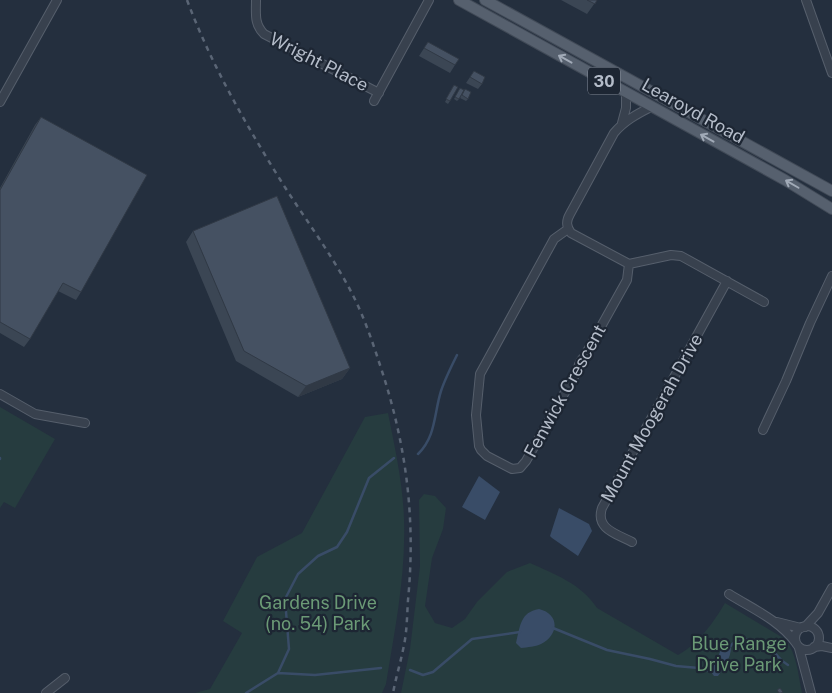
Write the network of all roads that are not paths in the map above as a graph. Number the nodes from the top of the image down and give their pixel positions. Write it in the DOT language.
graph roads {
  1 [pos="57,0"];
  2 [pos="256,0"];
  3 [pos="429,0"];
  4 [pos="459,0"];
  5 [pos="485,0"];
  6 [pos="806,0"];
  7 [pos="832,73"];
  8 [pos="379,92"];
  9 [pos="626,92"];
  10 [pos="374,101"];
  11 [pos="0,102"];
  12 [pos="651,107"];
  13 [pos="622,124"];
  14 [pos="832,191"];
  15 [pos="832,209"];
  16 [pos="568,229"];
  17 [pos="629,264"];
  18 [pos="832,276"];
  19 [pos="727,281"];
  20 [pos="764,302"];
  21 [pos="0,394"];
  22 [pos="85,423"];
  23 [pos="763,430"];
  24 [pos="632,542"];
  25 [pos="832,588"];
  26 [pos="729,594"];
  27 [pos="818,613"];
  28 [pos="775,622"];
  29 [pos="803,627"];
  30 [pos="817,634"];
  31 [pos="798,646"];
  32 [pos="832,647"];
  33 [pos="812,649"];
  34 [pos="804,664"];
  35 [pos="65,678"];
  36 [pos="46,693"];
  37 [pos="811,693"];
  1 -- 11 [label="street"];
  2 -- 8 [label="street, Wright Place"];
  3 -- 8 [label="street, Wright Place"];
  9 -- 4 [label="main road, Learoyd Road / 30, one-way"];
  5 -- 14 [label="main road, Learoyd Road / 30"];
  6 -- 7 [label="street"];
  8 -- 10 [label="street, Wright Place"];
  9 -- 12 [label="main road, Learoyd Road / 30"];
  9 -- 13 [label="street"];
  12 -- 13 [label="street"];
  15 -- 12 [label="main road, Learoyd Road / 30, one-way"];
  13 -- 16 [label="street"];
  16 -- 17 [label="street"];
  16 -- 17 [label="street, Fenwick Crescent"];
  17 -- 19 [label="street"];
  18 -- 23 [label="street"];
  19 -- 20 [label="street"];
  19 -- 24 [label="street, Mount Moogerah Drive"];
  21 -- 22 [label="street"];
  25 -- 27 [label="street"];
  26 -- 28 [label="street"];
  27 -- 29 [label="street"];
  27 -- 30 [label="street"];
  28 -- 29 [label="street"];
  28 -- 31 [label="street"];
  29 -- 30 [label="street"];
  29 -- 31 [label="street"];
  30 -- 32 [label="street"];
  30 -- 33 [label="street"];
  31 -- 33 [label="street"];
  31 -- 34 [label="street"];
  32 -- 33 [label="street"];
  33 -- 34 [label="street"];
  34 -- 37 [label="street"];
  35 -- 36 [label="street"];
}
